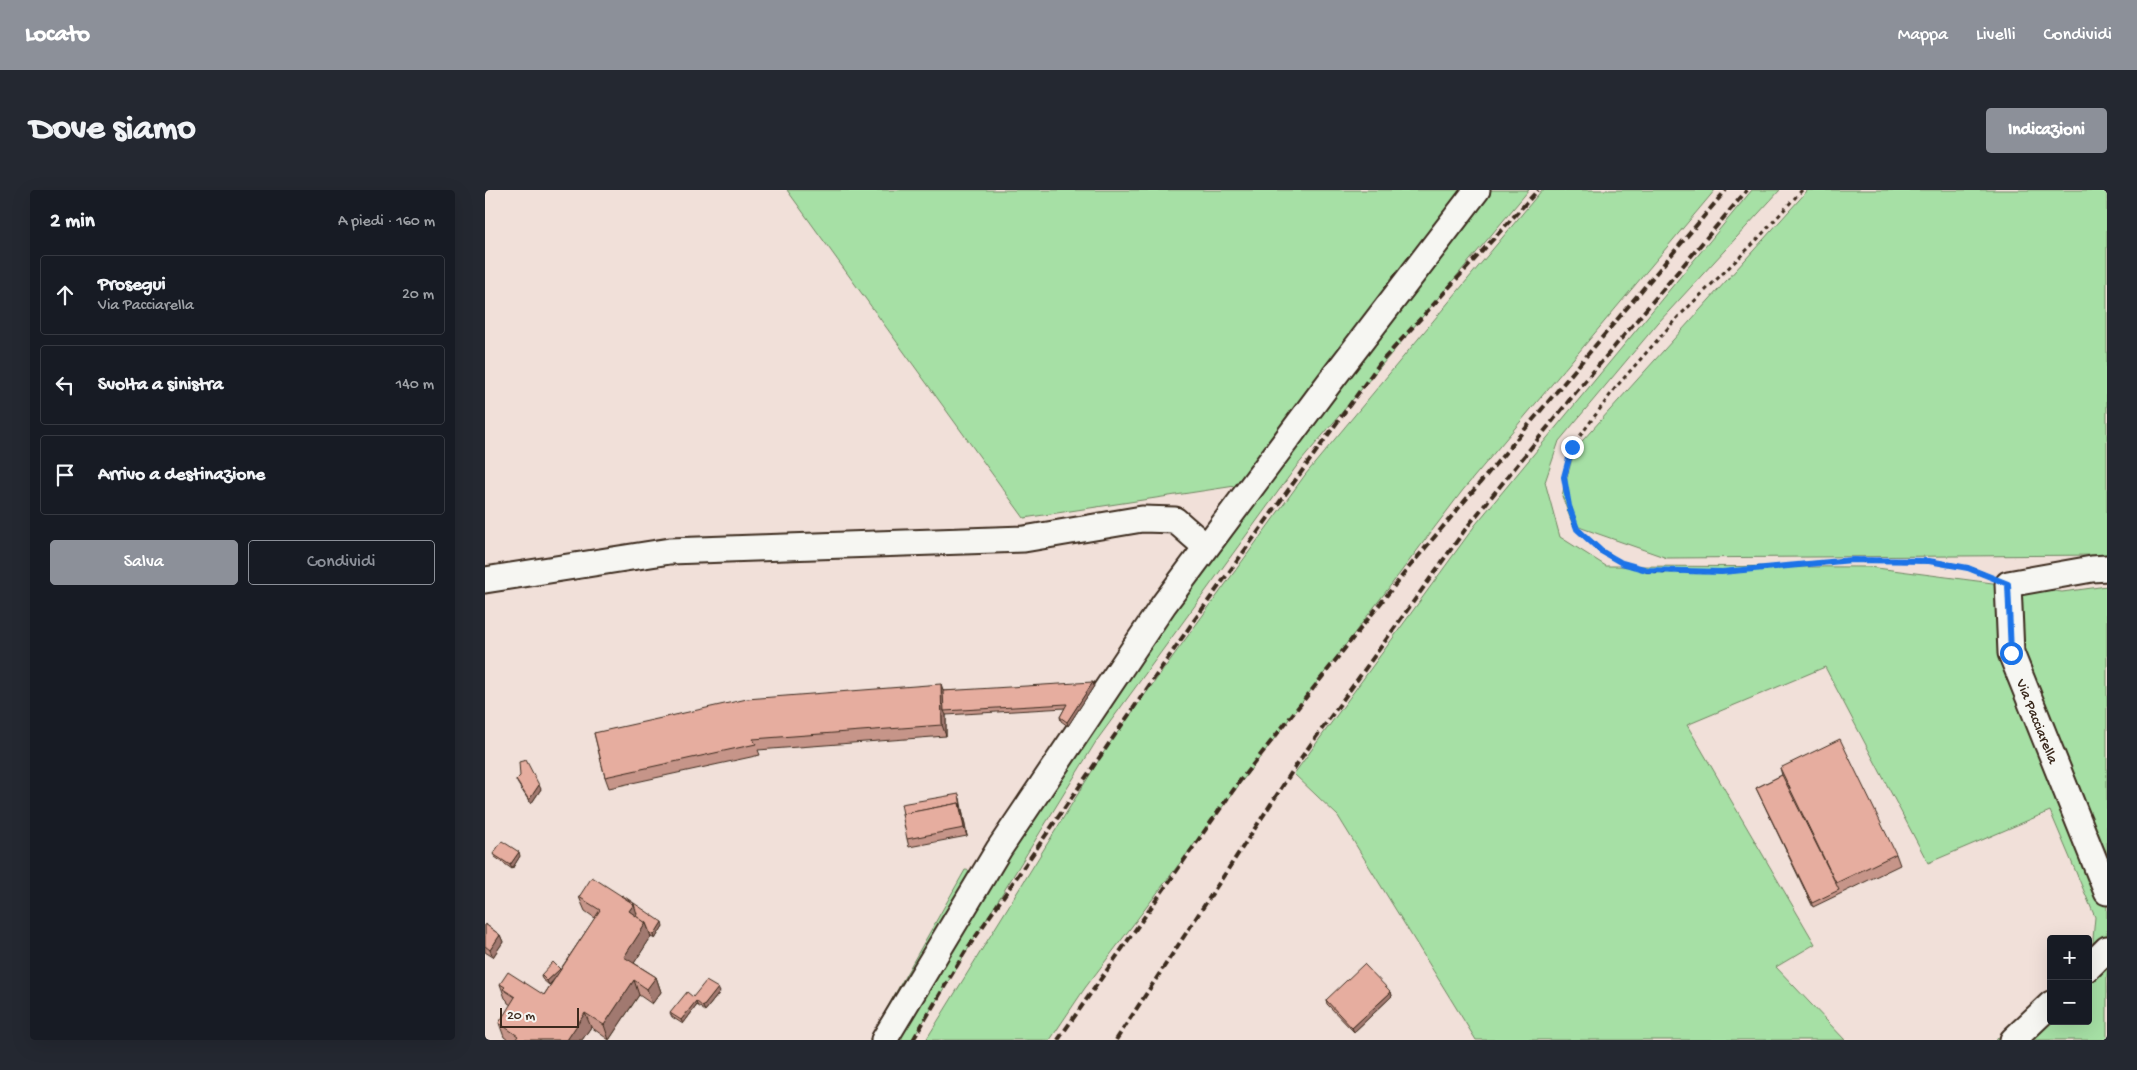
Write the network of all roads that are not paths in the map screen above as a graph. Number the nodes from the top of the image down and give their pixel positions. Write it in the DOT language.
graph roads {
  1 [pos="1477,190"];
  2 [pos="1207,547"];
  3 [pos="2107,568"];
  4 [pos="485,580"];
  5 [pos="2107,892"];
  6 [pos="2107,950"];
  7 [pos="2092,964"];
  8 [pos="2047,1008"];
  9 [pos="884,1040"];
  10 [pos="2013,1040"];
  1 -- 2 [label="street"];
  2 -- 4 [label="street"];
  2 -- 9 [label="street"];
  3 -- 5 [label="street, Via Pacciarella"];
  6 -- 7 [label="street"];
  8 -- 10 [label="street"];
}
